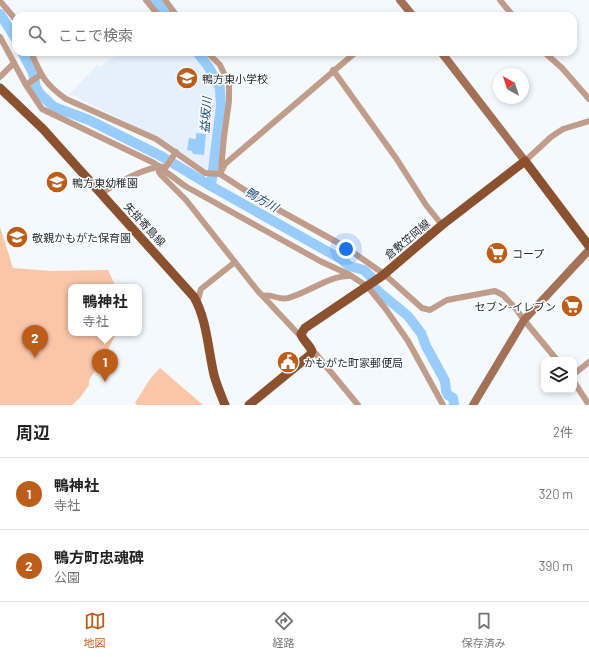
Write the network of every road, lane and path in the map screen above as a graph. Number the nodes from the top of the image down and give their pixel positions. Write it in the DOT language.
graph roads {
  1 [pos="146,0"];
  2 [pos="165,0"];
  3 [pos="400,0"];
  4 [pos="500,0"];
  5 [pos="0,1"];
  6 [pos="156,12"];
  7 [pos="174,12"];
  8 [pos="408,12"];
  9 [pos="510,12"];
  10 [pos="12,15"];
  11 [pos="0,37"];
  12 [pos="32,56"];
  13 [pos="211,56"];
  14 [pos="351,56"];
  15 [pos="444,56"];
  16 [pos="548,56"];
  17 [pos="14,63"];
  18 [pos="333,70"];
  19 [pos="40,76"];
  20 [pos="0,77"];
  21 [pos="26,85"];
  22 [pos="0,88"];
  23 [pos="589,99"];
  24 [pos="42,109"];
  25 [pos="30,117"];
  26 [pos="589,121"];
  27 [pos="175,154"];
  28 [pos="525,161"];
  29 [pos="163,166"];
  30 [pos="220,174"];
  31 [pos="101,194"];
  32 [pos="442,225"];
  33 [pos="589,246"];
  34 [pos="589,250"];
  35 [pos="235,262"];
  36 [pos="383,275"];
  37 [pos="352,276"];
  38 [pos="368,287"];
  39 [pos="263,296"];
  40 [pos="197,302"];
  41 [pos="524,320"];
  42 [pos="302,338"];
  43 [pos="312,351"];
  44 [pos="555,357"];
  45 [pos="589,362"];
  46 [pos="577,372"];
  47 [pos="577,387"];
  48 [pos="225,405"];
  49 [pos="249,405"];
  50 [pos="358,405"];
  51 [pos="444,405"];
  52 [pos="473,405"];
  53 [pos="589,405"];
  1 -- 6 [label="street"];
  2 -- 7 [label="street"];
  3 -- 8 [label="street"];
  4 -- 9 [label="street"];
  5 -- 10 [label="street"];
  11 -- 17 [label="street"];
  12 -- 19 [label="street"];
  13 -- 30 [label="street"];
  14 -- 18 [label="street"];
  15 -- 28 [label="street"];
  16 -- 23 [label="street"];
  17 -- 20 [label="street"];
  17 -- 21 [label="street"];
  18 -- 30 [label="street"];
  18 -- 32 [label="street"];
  19 -- 21 [label="street"];
  19 -- 27 [label="street"];
  21 -- 24 [label="street"];
  22 -- 25 [label="main road, 矢掛寄島線"];
  24 -- 25 [label="street"];
  24 -- 29 [label="street"];
  25 -- 31 [label="main road, 矢掛寄島線"];
  26 -- 28 [label="street"];
  27 -- 29 [label="street"];
  27 -- 30 [label="street"];
  28 -- 32 [label="main road, 倉敷笠岡線"];
  28 -- 33 [label="main road"];
  29 -- 31 [label="street"];
  29 -- 35 [label="street"];
  29 -- 37 [label="street"];
  30 -- 36 [label="street"];
  31 -- 40 [label="main road, 矢掛寄島線"];
  32 -- 36 [label="main road, 倉敷笠岡線"];
  34 -- 41 [label="street"];
  35 -- 39 [label="street"];
  35 -- 40 [label="street"];
  36 -- 38 [label="main road, 倉敷笠岡線"];
  36 -- 41 [label="street"];
  37 -- 38 [label="street"];
  37 -- 39 [label="street"];
  38 -- 42 [label="main road, 倉敷笠岡線"];
  38 -- 51 [label="street"];
  39 -- 42 [label="street"];
  40 -- 48 [label="main road, 矢掛寄島線"];
  41 -- 44 [label="street"];
  41 -- 52 [label="street"];
  42 -- 43 [label="main road"];
  43 -- 49 [label="main road"];
  43 -- 50 [label="street"];
  45 -- 46 [label="street"];
  47 -- 53 [label="street"];
}
